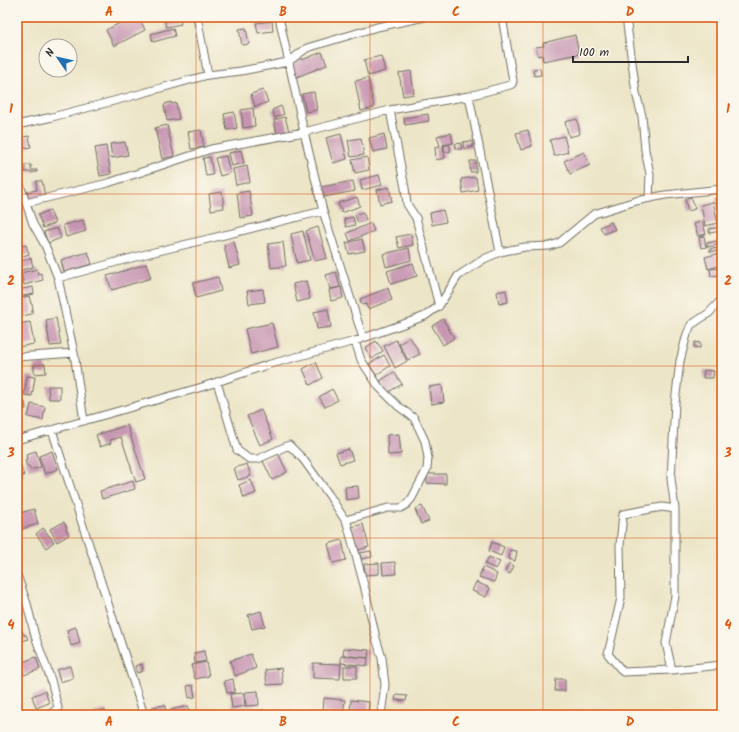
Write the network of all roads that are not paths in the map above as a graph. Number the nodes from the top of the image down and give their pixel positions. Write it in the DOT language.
graph roads {
  1 [pos="198,17"];
  2 [pos="278,17"];
  3 [pos="425,17"];
  4 [pos="502,17"];
  5 [pos="626,17"];
  6 [pos="288,62"];
  7 [pos="208,75"];
  8 [pos="469,96"];
  9 [pos="390,110"];
  10 [pos="17,125"];
  11 [pos="304,132"];
  12 [pos="17,176"];
  13 [pos="722,189"];
  14 [pos="649,198"];
  15 [pos="26,203"];
  16 [pos="323,211"];
  17 [pos="500,252"];
  18 [pos="58,278"];
  19 [pos="722,299"];
  20 [pos="439,306"];
  21 [pos="363,338"];
  22 [pos="355,341"];
  23 [pos="74,353"];
  24 [pos="17,357"];
  25 [pos="217,382"];
  26 [pos="84,421"];
  27 [pos="52,430"];
  28 [pos="17,440"];
  29 [pos="675,509"];
  30 [pos="347,523"];
  31 [pos="17,575"];
  32 [pos="722,665"];
  33 [pos="672,670"];
  34 [pos="59,712"];
  35 [pos="49,715"];
  36 [pos="144,715"];
  37 [pos="381,715"];
  1 -- 7 [label="street"];
  2 -- 6 [label="street"];
  3 -- 6 [label="street"];
  4 -- 8 [label="street"];
  5 -- 14 [label="street"];
  6 -- 7 [label="street"];
  6 -- 11 [label="street"];
  7 -- 10 [label="street"];
  8 -- 9 [label="street"];
  8 -- 17 [label="street"];
  9 -- 11 [label="street"];
  9 -- 20 [label="street"];
  11 -- 15 [label="street"];
  11 -- 16 [label="street"];
  12 -- 15 [label="street"];
  13 -- 14 [label="street"];
  14 -- 17 [label="street"];
  15 -- 18 [label="street"];
  16 -- 18 [label="street"];
  16 -- 21 [label="street"];
  17 -- 20 [label="street"];
  18 -- 23 [label="street"];
  19 -- 29 [label="street"];
  20 -- 21 [label="street"];
  21 -- 22 [label="street"];
  22 -- 25 [label="street"];
  22 -- 30 [label="street"];
  23 -- 24 [label="street"];
  23 -- 26 [label="street"];
  25 -- 26 [label="street"];
  25 -- 30 [label="street"];
  26 -- 27 [label="street"];
  27 -- 28 [label="street"];
  27 -- 36 [label="street"];
  29 -- 33 [label="street"];
  29 -- 33 [label="street"];
  30 -- 37 [label="street"];
  31 -- 34 [label="street"];
  32 -- 33 [label="street"];
  34 -- 35 [label="street"];
}
